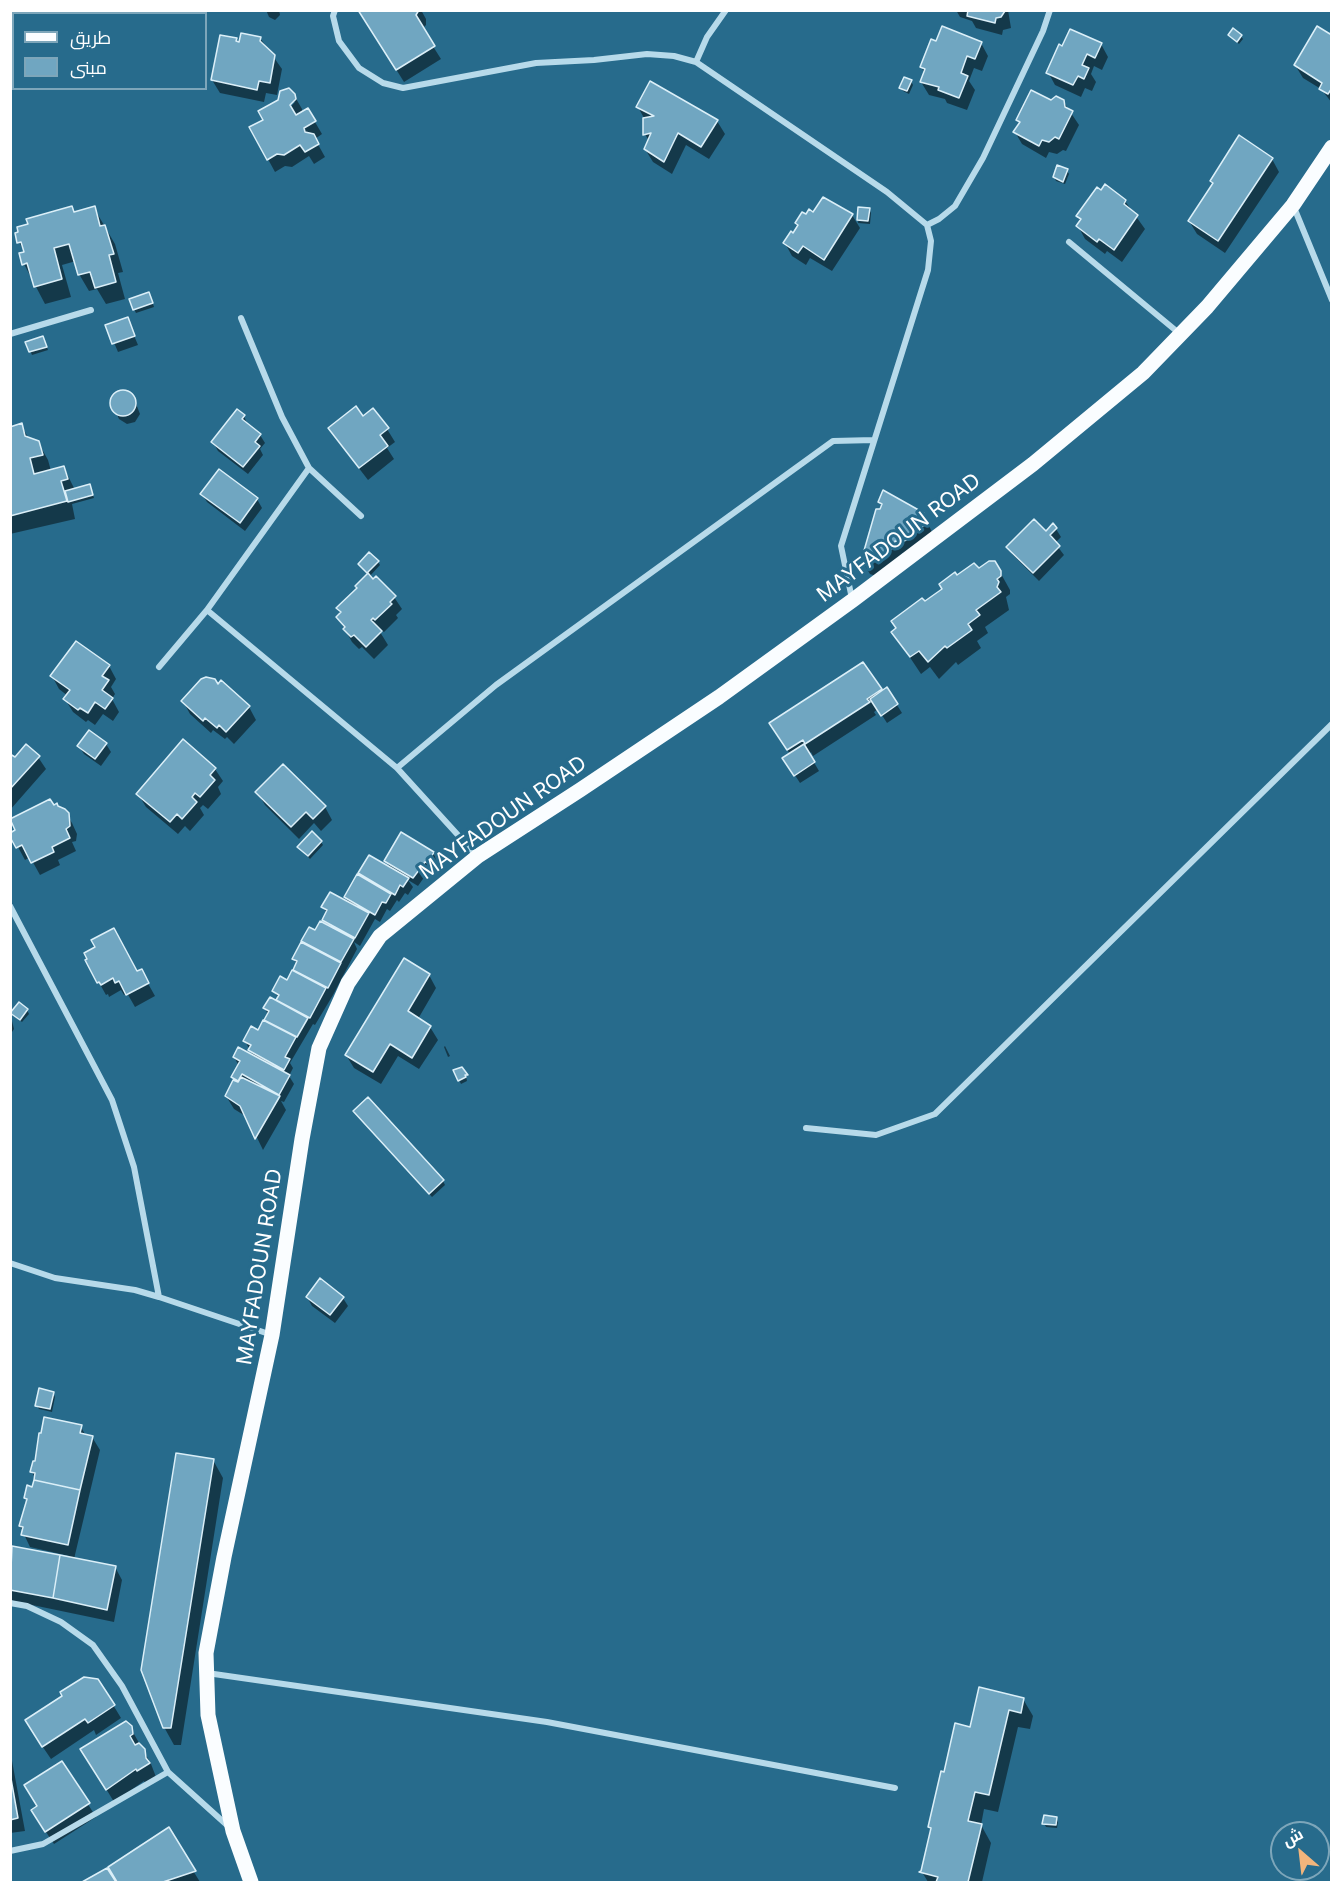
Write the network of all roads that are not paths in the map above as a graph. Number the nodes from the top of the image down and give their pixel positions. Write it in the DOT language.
graph roads {
  1 [pos="334,10"];
  2 [pos="726,10"];
  3 [pos="1050,10"];
  4 [pos="696,62"];
  5 [pos="1332,147"];
  6 [pos="1293,205"];
  7 [pos="927,225"];
  8 [pos="1070,242"];
  9 [pos="1332,300"];
  10 [pos="91,310"];
  11 [pos="241,318"];
  12 [pos="10,334"];
  13 [pos="1181,335"];
  14 [pos="874,440"];
  15 [pos="309,468"];
  16 [pos="361,516"];
  17 [pos="852,600"];
  18 [pos="207,610"];
  19 [pos="159,667"];
  20 [pos="1332,724"];
  21 [pos="397,768"];
  22 [pos="477,856"];
  23 [pos="10,906"];
  24 [pos="806,1128"];
  25 [pos="10,1263"];
  26 [pos="159,1297"];
  27 [pos="272,1335"];
  28 [pos="10,1603"];
  29 [pos="207,1673"];
  30 [pos="168,1772"];
  31 [pos="895,1788"];
  32 [pos="233,1831"];
  33 [pos="10,1851"];
  34 [pos="251,1882"];
  1 -- 4 [label="street"];
  2 -- 4 [label="street"];
  3 -- 7 [label="street"];
  4 -- 7 [label="street"];
  5 -- 6 [label="main road, MAYFADOUN ROAD"];
  6 -- 9 [label="street"];
  6 -- 13 [label="main road, MAYFADOUN ROAD"];
  7 -- 14 [label="street"];
  8 -- 13 [label="street"];
  10 -- 12 [label="street"];
  11 -- 15 [label="street"];
  13 -- 17 [label="main road, MAYFADOUN ROAD"];
  14 -- 17 [label="street"];
  14 -- 21 [label="street"];
  15 -- 16 [label="street"];
  15 -- 18 [label="street"];
  17 -- 22 [label="main road, MAYFADOUN ROAD"];
  18 -- 19 [label="street"];
  18 -- 21 [label="street"];
  20 -- 24 [label="street"];
  21 -- 22 [label="street"];
  22 -- 27 [label="main road, MAYFADOUN ROAD"];
  23 -- 26 [label="street"];
  25 -- 26 [label="street"];
  26 -- 27 [label="street"];
  27 -- 29 [label="main road, MAYFADOUN ROAD"];
  28 -- 30 [label="street"];
  29 -- 31 [label="street"];
  29 -- 32 [label="main road, MAYFADOUN ROAD"];
  30 -- 32 [label="street"];
  30 -- 33 [label="street"];
  32 -- 34 [label="main road, MAYFADOUN ROAD"];
}
